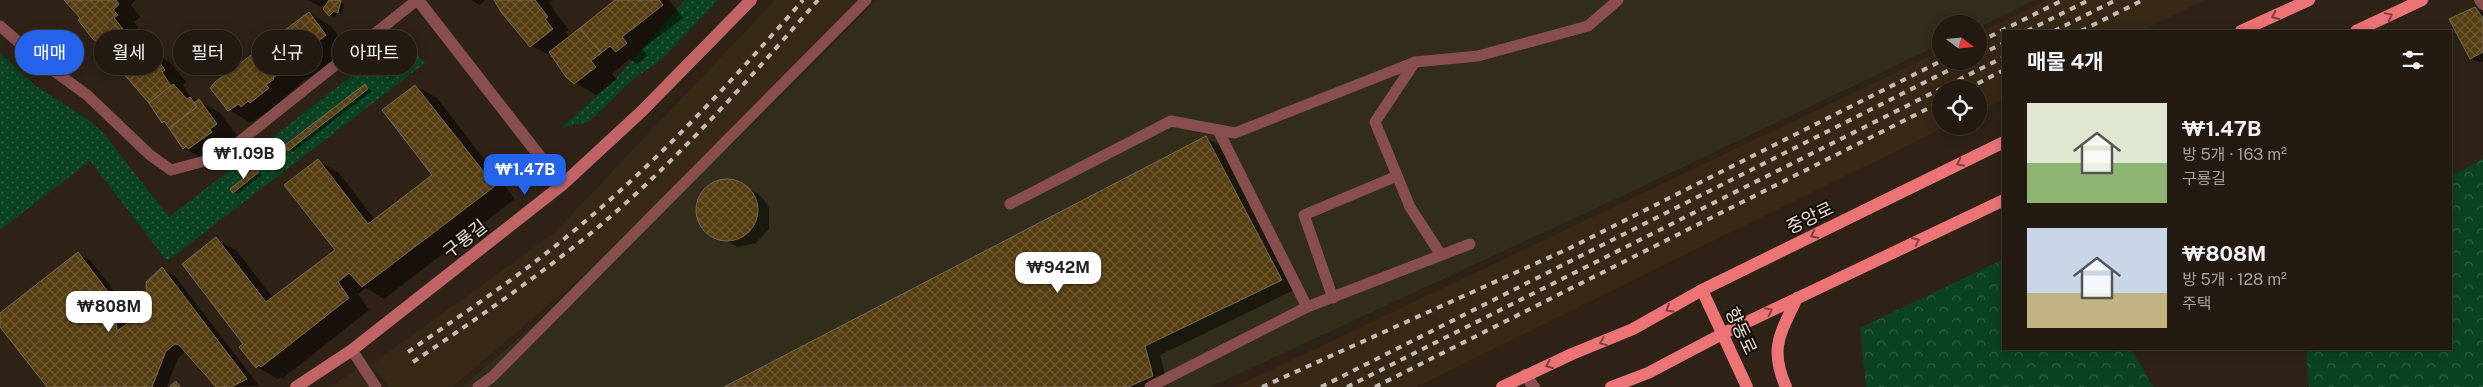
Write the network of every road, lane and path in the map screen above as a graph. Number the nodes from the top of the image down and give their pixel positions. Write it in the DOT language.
graph roads {
  1 [pos="418,0"];
  2 [pos="751,0"];
  3 [pos="866,0"];
  4 [pos="1618,0"];
  5 [pos="2309,0"];
  6 [pos="2422,0"];
  7 [pos="2480,0"];
  8 [pos="2483,4"];
  9 [pos="0,26"];
  10 [pos="2244,30"];
  11 [pos="2358,30"];
  12 [pos="1415,62"];
  13 [pos="1218,130"];
  14 [pos="2002,143"];
  15 [pos="1397,176"];
  16 [pos="562,185"];
  17 [pos="2002,201"];
  18 [pos="1010,204"];
  19 [pos="1470,244"];
  20 [pos="1441,255"];
  21 [pos="1702,290"];
  22 [pos="1333,298"];
  23 [pos="1797,298"];
  24 [pos="1308,308"];
  25 [pos="1724,333"];
  26 [pos="352,350"];
  27 [pos="1525,376"];
  28 [pos="296,387"];
  29 [pos="376,387"];
  30 [pos="478,387"];
  31 [pos="1150,387"];
  32 [pos="1502,387"];
  33 [pos="1534,387"];
  34 [pos="1611,387"];
  35 [pos="1747,387"];
  36 [pos="1786,387"];
  1 -- 9 [label="lane"];
  1 -- 16 [label="street"];
  2 -- 16 [label="main road, 구룡길"];
  3 -- 30 [label="lane"];
  4 -- 12 [label="lane"];
  5 -- 10 [label="main road, one-way"];
  11 -- 6 [label="main road, one-way"];
  7 -- 8 [label="street"];
  12 -- 13 [label="lane"];
  12 -- 15 [label="lane"];
  13 -- 18 [label="lane"];
  13 -- 24 [label="lane"];
  14 -- 21 [label="main road, 중앙로, one-way"];
  15 -- 20 [label="lane"];
  15 -- 22 [label="lane"];
  16 -- 26 [label="main road, 구룡길"];
  23 -- 17 [label="main road, one-way"];
  19 -- 20 [label="lane"];
  20 -- 22 [label="lane"];
  21 -- 25 [label="main road, 향동로"];
  21 -- 27 [label="main road, 중앙로, one-way"];
  22 -- 24 [label="lane"];
  25 -- 23 [label="main road, one-way"];
  23 -- 36 [label="main road"];
  24 -- 31 [label="lane"];
  25 -- 34 [label="main road"];
  25 -- 35 [label="main road, 향동로"];
  26 -- 28 [label="main road, 구룡길"];
  26 -- 29 [label="lane"];
  27 -- 32 [label="main road"];
  27 -- 33 [label="street"];
}
